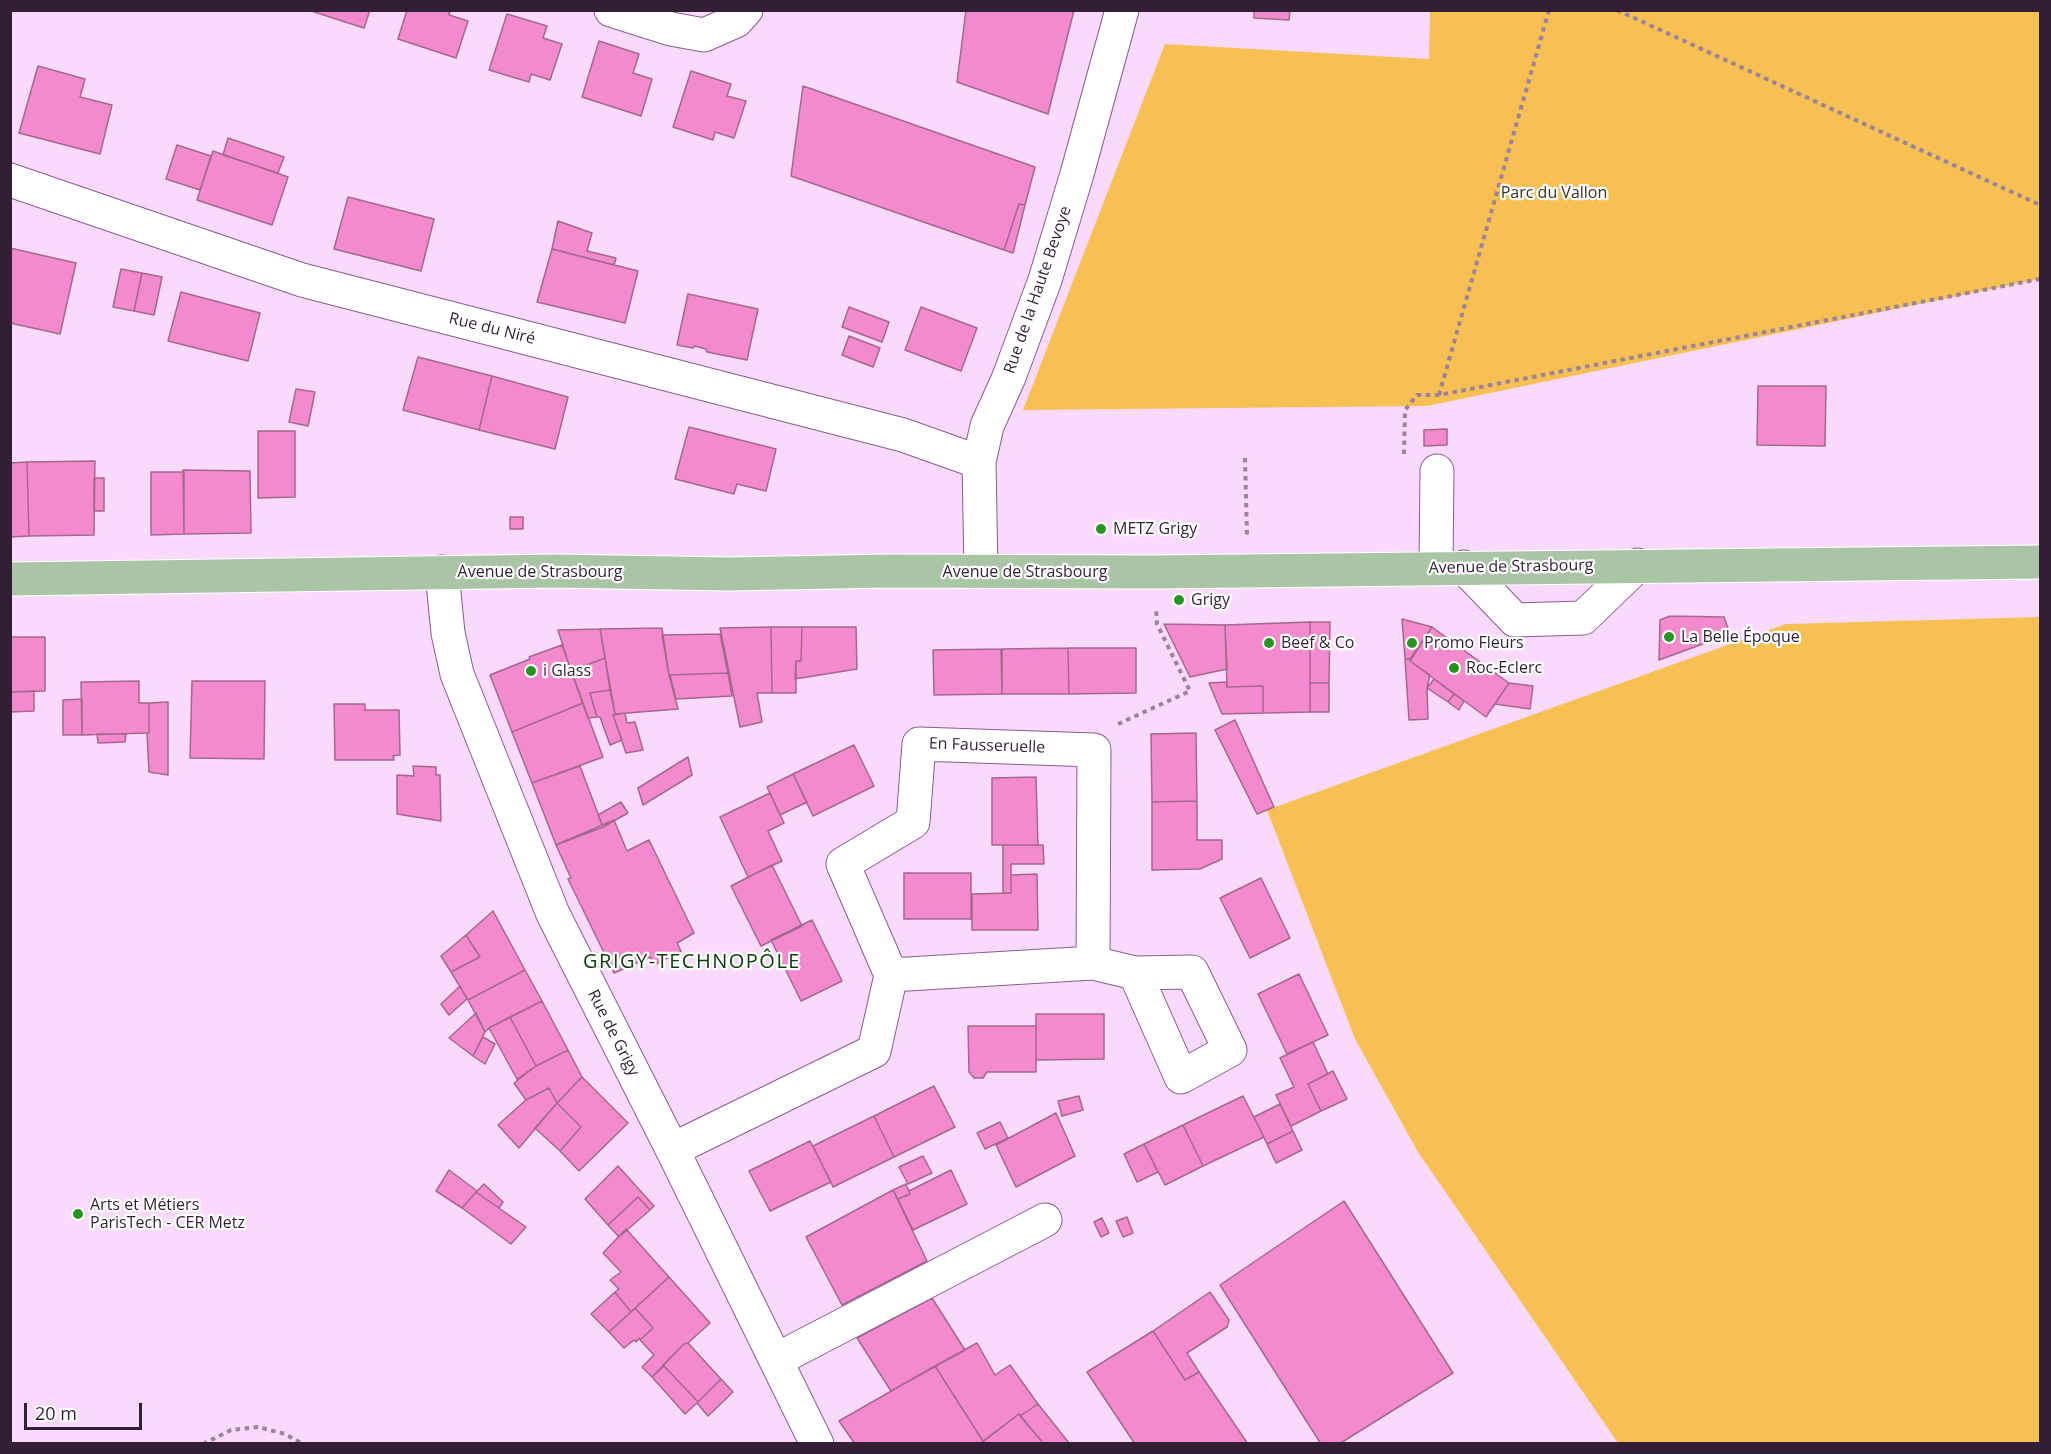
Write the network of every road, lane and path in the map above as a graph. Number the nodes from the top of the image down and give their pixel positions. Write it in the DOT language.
graph roads {
  1 [pos="611,10"];
  2 [pos="746,10"];
  3 [pos="1122,10"];
  4 [pos="1548,10"];
  5 [pos="1617,10"];
  6 [pos="10,180"];
  7 [pos="2040,205"];
  8 [pos="2040,279"];
  9 [pos="1438,395"];
  10 [pos="1404,456"];
  11 [pos="1245,458"];
  12 [pos="978,462"];
  13 [pos="1437,471"];
  14 [pos="2040,562"];
  15 [pos="1638,565"];
  16 [pos="1450,567"];
  17 [pos="1248,570"];
  18 [pos="442,572"];
  19 [pos="981,572"];
  20 [pos="1154,572"];
  21 [pos="10,579"];
  22 [pos="1084,749"];
  23 [pos="1094,963"];
  24 [pos="1135,973"];
  25 [pos="891,975"];
  26 [pos="674,1151"];
  27 [pos="1045,1220"];
  28 [pos="776,1360"];
  29 [pos="203,1443"];
  30 [pos="303,1443"];
  31 [pos="817,1443"];
  1 -- 2 [label="street"];
  3 -- 12 [label="street, Rue de la Haute Bevoye"];
  4 -- 9 [label="path"];
  5 -- 7 [label="path"];
  6 -- 12 [label="street, Rue du Niré"];
  8 -- 9 [label="path"];
  9 -- 10 [label="path"];
  11 -- 17 [label="path"];
  12 -- 19 [label="street, Rue de la Haute Bevoye"];
  13 -- 16 [label="street"];
  14 -- 15 [label="main road, Avenue de Strasbourg"];
  15 -- 16 [label="main road, Avenue de Strasbourg"];
  15 -- 16 [label="street"];
  16 -- 17 [label="main road, Avenue de Strasbourg"];
  17 -- 20 [label="main road, Avenue de Strasbourg"];
  18 -- 19 [label="main road, Avenue de Strasbourg"];
  18 -- 21 [label="main road, Avenue de Strasbourg"];
  18 -- 26 [label="street, Rue de Grigy"];
  19 -- 20 [label="main road, Avenue de Strasbourg"];
  20 -- 22 [label="path"];
  22 -- 23 [label="street"];
  22 -- 25 [label="street, En Fausseruelle"];
  23 -- 24 [label="street"];
  23 -- 25 [label="street"];
  25 -- 26 [label="street"];
  26 -- 28 [label="street, Rue de Grigy"];
  27 -- 28 [label="street"];
  28 -- 31 [label="street, Rue de Grigy"];
  29 -- 30 [label="path"];
}
